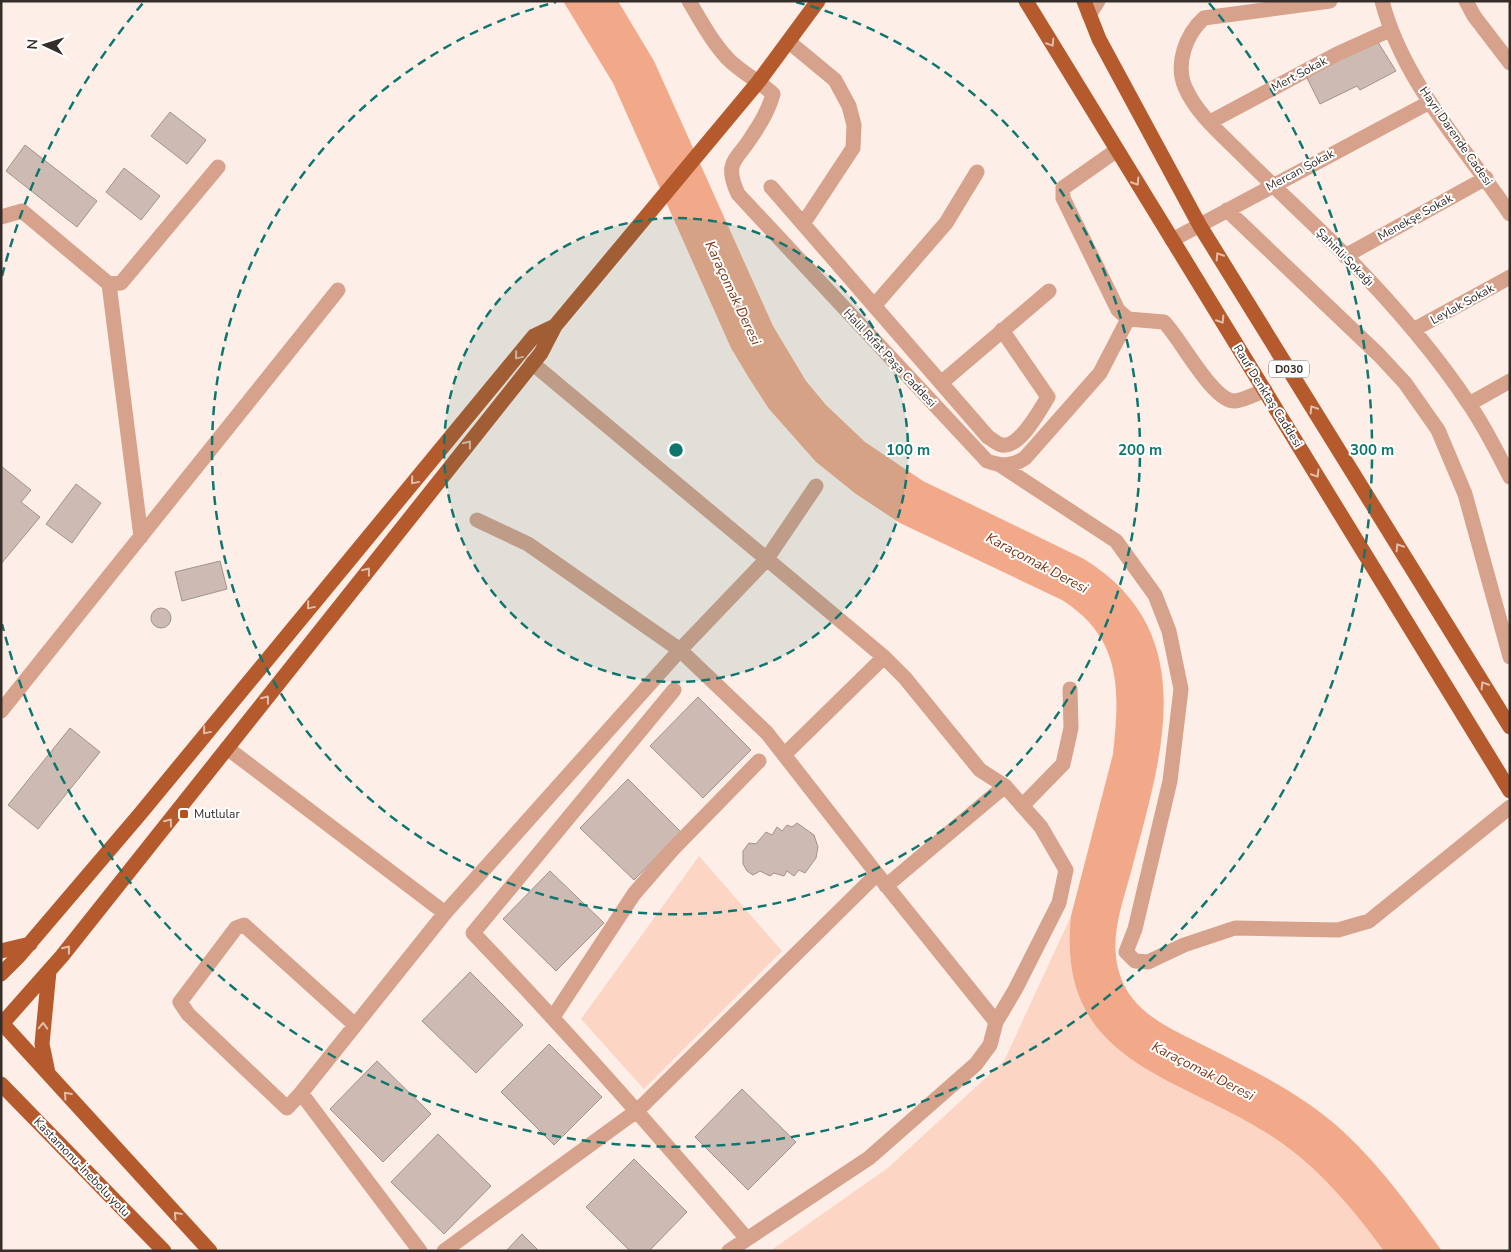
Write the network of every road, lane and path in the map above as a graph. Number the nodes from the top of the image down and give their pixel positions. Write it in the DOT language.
graph roads {
  1 [pos="689,1"];
  2 [pos="818,1"];
  3 [pos="1026,1"];
  4 [pos="1098,1"];
  5 [pos="1330,1"];
  6 [pos="1382,1"];
  7 [pos="1466,1"];
  8 [pos="1086,8"];
  9 [pos="1390,30"];
  10 [pos="789,42"];
  11 [pos="1510,63"];
  12 [pos="759,81"];
  13 [pos="1430,102"];
  14 [pos="1210,122"];
  15 [pos="1117,150"];
  16 [pos="218,168"];
  17 [pos="976,172"];
  18 [pos="1486,178"];
  19 [pos="1272,184"];
  20 [pos="770,187"];
  21 [pos="1227,210"];
  22 [pos="1510,214"];
  23 [pos="1,217"];
  24 [pos="803,224"];
  25 [pos="1200,226"];
  26 [pos="1172,240"];
  27 [pos="1345,256"];
  28 [pos="1510,277"];
  29 [pos="109,284"];
  30 [pos="338,290"];
  31 [pos="1049,291"];
  32 [pos="874,306"];
  33 [pos="1128,319"];
  34 [pos="555,326"];
  35 [pos="1002,330"];
  36 [pos="1413,330"];
  37 [pos="532,363"];
  38 [pos="1510,382"];
  39 [pos="941,383"];
  40 [pos="1265,390"];
  41 [pos="1469,404"];
  42 [pos="1000,465"];
  43 [pos="1510,477"];
  44 [pos="816,486"];
  45 [pos="477,520"];
  46 [pos="141,537"];
  47 [pos="766,560"];
  48 [pos="680,650"];
  49 [pos="1510,657"];
  50 [pos="884,658"];
  51 [pos="1070,689"];
  52 [pos="674,690"];
  53 [pos="1,711"];
  54 [pos="1510,727"];
  55 [pos="227,748"];
  56 [pos="785,754"];
  57 [pos="759,761"];
  58 [pos="1005,786"];
  59 [pos="1510,791"];
  60 [pos="1022,806"];
  61 [pos="1510,807"];
  62 [pos="881,880"];
  63 [pos="445,913"];
  64 [pos="30,944"];
  65 [pos="1,951"];
  66 [pos="49,971"];
  67 [pos="1,974"];
  68 [pos="553,1016"];
  69 [pos="996,1022"];
  70 [pos="2,1024"];
  71 [pos="355,1025"];
  72 [pos="49,1074"];
  73 [pos="1,1084"];
  74 [pos="301,1093"];
  75 [pos="638,1110"];
  76 [pos="747,1239"];
  77 [pos="164,1251"];
  78 [pos="210,1251"];
  79 [pos="420,1251"];
  80 [pos="444,1251"];
  81 [pos="729,1251"];
  1 -- 12 [label="street"];
  2 -- 10 [label="main road"];
  3 -- 15 [label="main road, Rauf Denktaş Caddesi, one-way"];
  4 -- 8 [label="street"];
  5 -- 14 [label="street, Şahinli Sokağı"];
  6 -- 9 [label="street, Hayri Darende Cadesi"];
  7 -- 11 [label="street"];
  8 -- 25 [label="main road, D030"];
  9 -- 13 [label="street, Hayri Darende Cadesi"];
  9 -- 14 [label="street, Mert Sokak"];
  10 -- 12 [label="main road"];
  10 -- 24 [label="street"];
  12 -- 34 [label="main road"];
  12 -- 42 [label="street, Halil Rıfat Paşa Caddesi"];
  13 -- 18 [label="street, Hayri Darende Cadesi"];
  13 -- 19 [label="street, Mercan Sokak"];
  14 -- 19 [label="street, Şahinli Sokağı"];
  15 -- 26 [label="main road, Rauf Denktaş Caddesi, one-way"];
  15 -- 33 [label="street"];
  16 -- 29 [label="street"];
  17 -- 32 [label="street, Halil Rıfat Paşa Caddesi"];
  18 -- 22 [label="street, Hayri Darende Cadesi"];
  18 -- 27 [label="street, Menekşe Sokak"];
  19 -- 21 [label="street, Mercan Sokak"];
  19 -- 27 [label="street, Şahinli Sokağı"];
  20 -- 24 [label="street, Halil Rıfat Paşa Caddesi"];
  21 -- 25 [label="street, Mercan Sokak"];
  21 -- 49 [label="street"];
  23 -- 29 [label="street"];
  24 -- 32 [label="street, Halil Rıfat Paşa Caddesi"];
  25 -- 26 [label="street, Mercan Sokak"];
  54 -- 25 [label="main road, D030, one-way"];
  26 -- 40 [label="main road, Rauf Denktaş Caddesi, one-way"];
  27 -- 36 [label="street, Şahinli Sokağı"];
  28 -- 36 [label="street, Leylak Sokak"];
  29 -- 46 [label="street"];
  30 -- 46 [label="street"];
  31 -- 35 [label="street, Halil Rıfat Paşa Caddesi"];
  32 -- 39 [label="street, Halil Rıfat Paşa Caddesi"];
  33 -- 40 [label="street"];
  33 -- 42 [label="street"];
  34 -- 37 [label="main road"];
  34 -- 64 [label="main road, one-way"];
  35 -- 39 [label="street, Halil Rıfat Paşa Caddesi"];
  35 -- 39 [label="street, Halil Rıfat Paşa Caddesi"];
  36 -- 41 [label="street, Şahinli Sokağı"];
  37 -- 47 [label="street"];
  55 -- 37 [label="main road, one-way"];
  38 -- 41 [label="street"];
  40 -- 59 [label="main road, Rauf Denktaş Caddesi, one-way"];
  41 -- 43 [label="street, Şahinli Sokağı"];
  42 -- 61 [label="street"];
  44 -- 47 [label="street"];
  45 -- 48 [label="street"];
  46 -- 53 [label="street"];
  47 -- 48 [label="street"];
  47 -- 50 [label="street"];
  48 -- 56 [label="street"];
  48 -- 63 [label="street"];
  50 -- 56 [label="street"];
  50 -- 58 [label="street"];
  51 -- 60 [label="street"];
  52 -- 68 [label="street"];
  55 -- 63 [label="street"];
  66 -- 55 [label="main road, one-way"];
  56 -- 62 [label="street"];
  57 -- 68 [label="street"];
  58 -- 60 [label="street"];
  58 -- 62 [label="street"];
  60 -- 69 [label="street"];
  62 -- 69 [label="street"];
  62 -- 75 [label="street"];
  63 -- 71 [label="street"];
  64 -- 65 [label="main road"];
  64 -- 67 [label="main road"];
  66 -- 70 [label="main road"];
  72 -- 66 [label="main road, one-way"];
  68 -- 75 [label="street"];
  69 -- 76 [label="street"];
  70 -- 72 [label="main road"];
  71 -- 74 [label="street"];
  71 -- 74 [label="street"];
  78 -- 72 [label="main road, one-way"];
  73 -- 77 [label="main road, Kastamonu-İnebolu yolu"];
  74 -- 79 [label="street"];
  75 -- 76 [label="street"];
  75 -- 80 [label="street"];
  76 -- 81 [label="street"];
}
